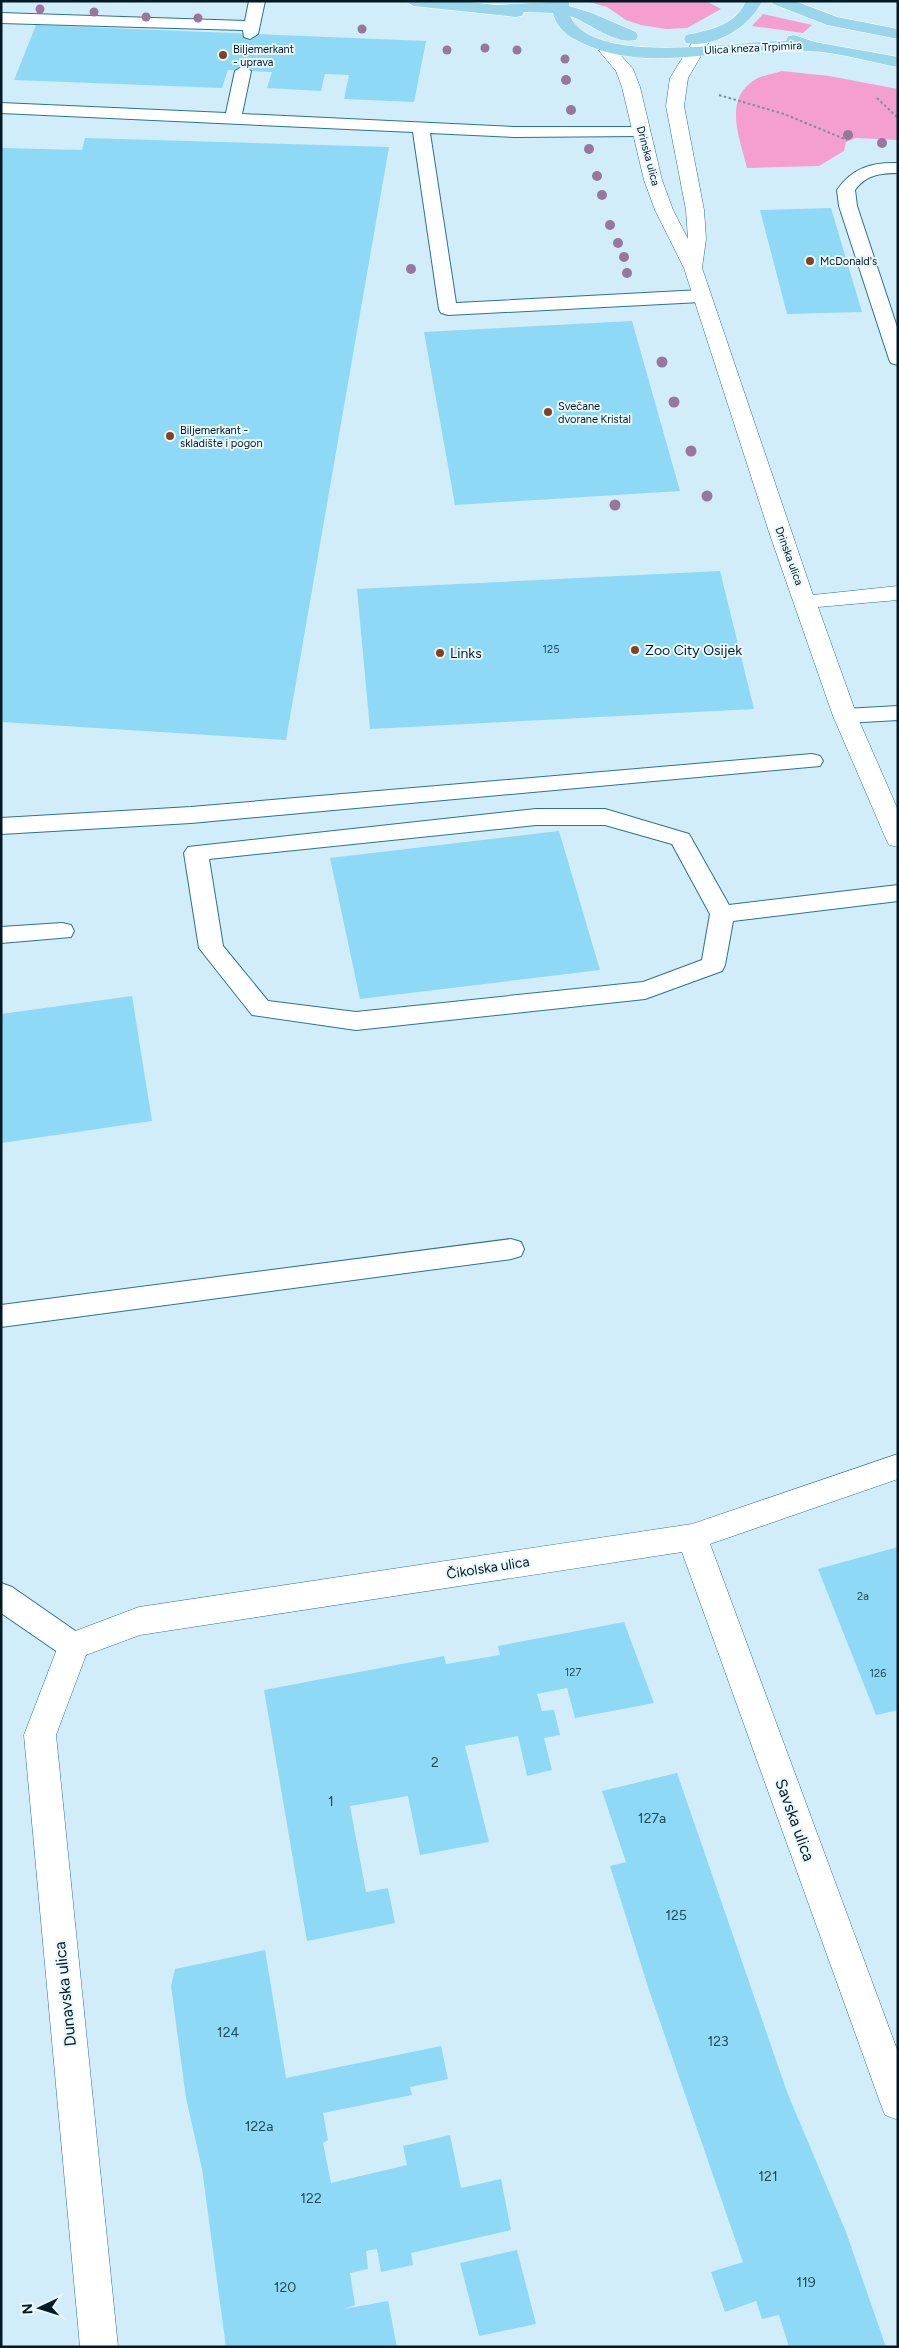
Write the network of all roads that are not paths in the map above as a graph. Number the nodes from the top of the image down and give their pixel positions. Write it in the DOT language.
graph roads {
  1 [pos="257,1"];
  2 [pos="413,1"];
  3 [pos="779,1"];
  4 [pos="749,3"];
  5 [pos="560,5"];
  6 [pos="498,8"];
  7 [pos="1,18"];
  8 [pos="833,21"];
  9 [pos="566,26"];
  10 [pos="898,34"];
  11 [pos="705,41"];
  12 [pos="603,46"];
  13 [pos="811,46"];
  14 [pos="898,62"];
  15 [pos="243,71"];
  16 [pos="1,108"];
  17 [pos="233,119"];
  18 [pos="420,128"];
  19 [pos="640,130"];
  20 [pos="889,168"];
  21 [pos="693,268"];
  22 [pos="701,296"];
  23 [pos="898,359"];
  24 [pos="898,593"];
  25 [pos="805,602"];
  26 [pos="898,713"];
  27 [pos="845,716"];
  28 [pos="812,761"];
  29 [pos="191,815"];
  30 [pos="1,826"];
  31 [pos="898,839"];
  32 [pos="196,853"];
  33 [pos="898,893"];
  34 [pos="722,914"];
  35 [pos="62,931"];
  36 [pos="1,935"];
  37 [pos="511,1249"];
  38 [pos="1,1316"];
  39 [pos="898,1466"];
  40 [pos="692,1537"];
  41 [pos="1,1596"];
  42 [pos="73,1646"];
  43 [pos="898,2102"];
  44 [pos="99,2347"];
  1 -- 7 [label="lane"];
  2 -- 6 [label="main road"];
  3 -- 8 [label="main road"];
  4 -- 8 [label="main road"];
  4 -- 11 [label="main road"];
  5 -- 6 [label="main road"];
  5 -- 9 [label="main road"];
  5 -- 11 [label="main road"];
  6 -- 9 [label="main road"];
  8 -- 10 [label="main road"];
  9 -- 12 [label="main road"];
  11 -- 12 [label="main road"];
  11 -- 13 [label="main road, Ulica kneza Trpimira"];
  11 -- 13 [label="main road, Ulica kneza Trpimira"];
  11 -- 21 [label="street, Drinska ulica"];
  12 -- 19 [label="street, Drinska ulica"];
  13 -- 14 [label="main road, Ulica kneza Trpimira"];
  15 -- 17 [label="lane"];
  16 -- 17 [label="lane"];
  17 -- 18 [label="lane"];
  18 -- 19 [label="lane"];
  18 -- 22 [label="lane"];
  19 -- 21 [label="street, Drinska ulica"];
  20 -- 23 [label="lane"];
  21 -- 22 [label="street, Drinska ulica"];
  22 -- 25 [label="street, Drinska ulica"];
  24 -- 25 [label="street"];
  25 -- 27 [label="street, Drinska ulica"];
  26 -- 27 [label="lane"];
  27 -- 31 [label="street, Drinska ulica"];
  28 -- 29 [label="lane"];
  29 -- 30 [label="lane"];
  29 -- 32 [label="lane"];
  32 -- 34 [label="lane"];
  32 -- 34 [label="lane"];
  33 -- 34 [label="lane"];
  35 -- 36 [label="lane"];
  37 -- 38 [label="lane"];
  39 -- 40 [label="street, Čikolska ulica"];
  40 -- 42 [label="street, Čikolska ulica"];
  40 -- 43 [label="street, Savska ulica"];
  41 -- 42 [label="lane"];
  42 -- 44 [label="street, Dunavska ulica"];
}
